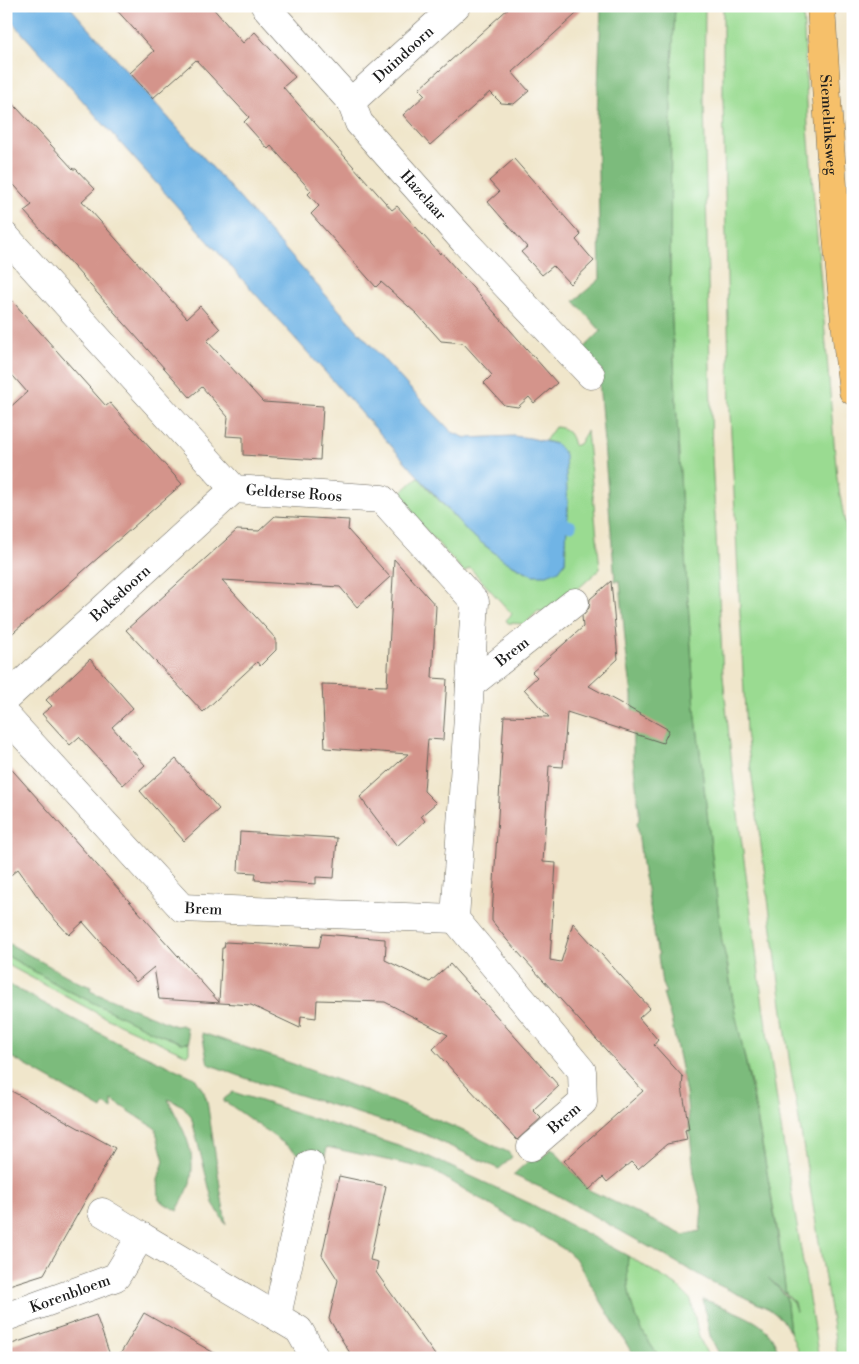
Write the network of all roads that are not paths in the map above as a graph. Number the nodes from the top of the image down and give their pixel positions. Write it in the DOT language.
graph roads {
  1 [pos="265,6"];
  2 [pos="456,6"];
  3 [pos="821,6"];
  4 [pos="351,102"];
  5 [pos="6,237"];
  6 [pos="591,375"];
  7 [pos="853,391"];
  8 [pos="234,488"];
  9 [pos="574,602"];
  10 [pos="470,685"];
  11 [pos="6,698"];
  12 [pos="6,716"];
  13 [pos="456,919"];
  14 [pos="531,1147"];
  15 [pos="310,1164"];
  16 [pos="102,1212"];
  17 [pos="141,1236"];
  18 [pos="277,1316"];
  19 [pos="6,1317"];
  20 [pos="315,1358"];
  1 -- 4 [label="street, Hazelaar"];
  2 -- 4 [label="street, Duindoorn"];
  3 -- 7 [label="main road, Siemelinksweg"];
  4 -- 6 [label="street, Hazelaar"];
  5 -- 8 [label="street, Gelderse Roos"];
  8 -- 10 [label="street, Gelderse Roos"];
  8 -- 11 [label="street, Boksdoorn"];
  9 -- 10 [label="street, Brem"];
  10 -- 13 [label="street"];
  12 -- 13 [label="street, Brem"];
  13 -- 14 [label="street, Brem"];
  15 -- 18 [label="street"];
  16 -- 17 [label="street"];
  17 -- 18 [label="street"];
  17 -- 19 [label="street, Korenbloem"];
  18 -- 20 [label="street"];
}
